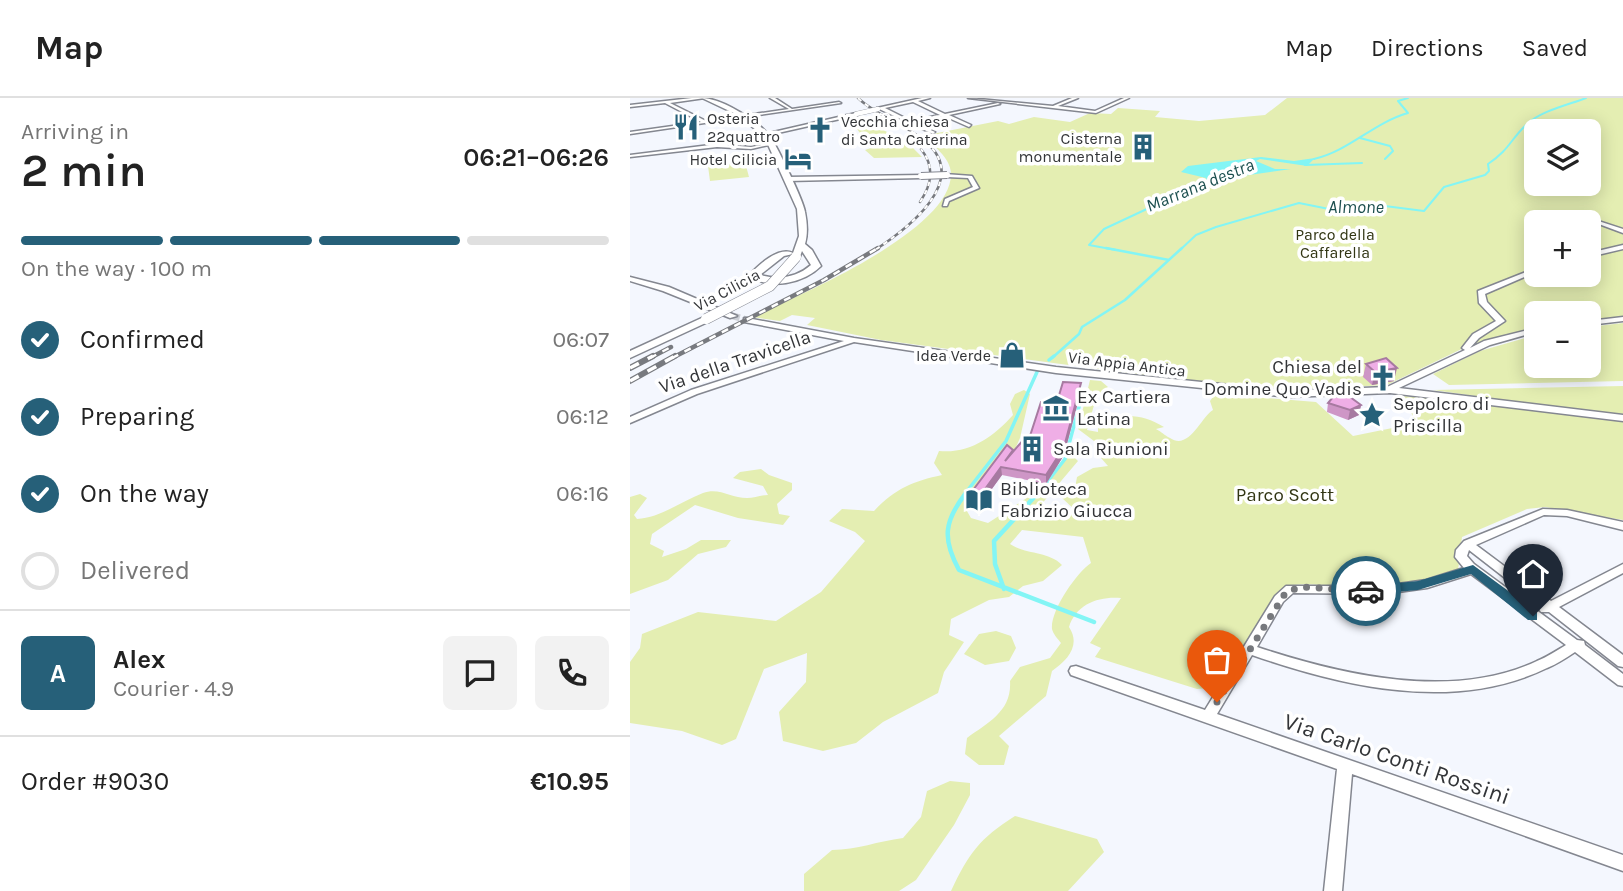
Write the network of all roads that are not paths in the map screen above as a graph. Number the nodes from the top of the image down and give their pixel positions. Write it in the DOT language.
graph roads {
  1 [pos="704,98"];
  2 [pos="772,98"];
  3 [pos="928,98"];
  4 [pos="970,98"];
  5 [pos="1023,98"];
  6 [pos="1076,98"];
  7 [pos="1127,98"];
  8 [pos="837,100"];
  9 [pos="914,101"];
  10 [pos="664,102"];
  11 [pos="1006,103"];
  12 [pos="630,106"];
  13 [pos="1052,107"];
  14 [pos="790,108"];
  15 [pos="882,108"];
  16 [pos="855,114"];
  17 [pos="745,116"];
  18 [pos="944,116"];
  19 [pos="705,122"];
  20 [pos="911,122"];
  21 [pos="969,126"];
  22 [pos="630,133"];
  23 [pos="933,133"];
  24 [pos="763,135"];
  25 [pos="719,146"];
  26 [pos="767,147"];
  27 [pos="747,148"];
  28 [pos="756,149"];
  29 [pos="630,156"];
  30 [pos="787,179"];
  31 [pos="945,205"];
  32 [pos="1601,223"];
  33 [pos="1623,231"];
  34 [pos="801,245"];
  35 [pos="1623,247"];
  36 [pos="1601,252"];
  37 [pos="791,256"];
  38 [pos="1524,276"];
  39 [pos="630,279"];
  40 [pos="733,316"];
  41 [pos="701,319"];
  42 [pos="1623,319"];
  43 [pos="747,320"];
  44 [pos="1601,322"];
  45 [pos="1524,333"];
  46 [pos="854,340"];
  47 [pos="630,350"];
  48 [pos="630,355"];
  49 [pos="1459,355"];
  50 [pos="1389,390"];
  51 [pos="1623,418"];
  52 [pos="630,420"];
  53 [pos="1623,526"];
  54 [pos="1468,544"];
  55 [pos="1623,568"];
  56 [pos="1473,569"];
  57 [pos="1549,607"];
  58 [pos="1533,616"];
  59 [pos="1589,637"];
  60 [pos="1576,646"];
  61 [pos="1250,649"];
  62 [pos="1623,662"];
  63 [pos="1076,671"];
  64 [pos="1623,681"];
  65 [pos="1208,717"];
  66 [pos="1345,765"];
  67 [pos="1623,863"];
  68 [pos="1333,891"];
  1 -- 10 [label="street"];
  1 -- 17 [label="main road"];
  2 -- 14 [label="street"];
  3 -- 9 [label="street"];
  4 -- 11 [label="street"];
  5 -- 11 [label="street"];
  6 -- 13 [label="street"];
  7 -- 13 [label="street"];
  8 -- 16 [label="street"];
  8 -- 17 [label="street"];
  9 -- 15 [label="street"];
  9 -- 18 [label="street"];
  10 -- 12 [label="street"];
  10 -- 19 [label="street"];
  11 -- 13 [label="street"];
  11 -- 18 [label="street"];
  15 -- 16 [label="street, bridge"];
  15 -- 20 [label="street"];
  16 -- 24 [label="street"];
  17 -- 19 [label="street"];
  17 -- 24 [label="main road"];
  18 -- 20 [label="street"];
  18 -- 21 [label="street"];
  19 -- 22 [label="street"];
  20 -- 23 [label="street"];
  24 -- 25 [label="street"];
  24 -- 26 [label="main road"];
  25 -- 27 [label="street"];
  25 -- 28 [label="street"];
  25 -- 29 [label="street"];
  26 -- 27 [label="street"];
  26 -- 28 [label="street"];
  26 -- 30 [label="main road, Via Cilicia"];
  26 -- 37 [label="main road"];
  27 -- 28 [label="street"];
  30 -- 31 [label="street, bridge"];
  30 -- 34 [label="main road, Via Cilicia"];
  32 -- 33 [label="street"];
  34 -- 37 [label="main road, Via Cilicia"];
  34 -- 37 [label="main road"];
  35 -- 36 [label="street"];
  37 -- 41 [label="main road, Via Cilicia, bridge"];
  38 -- 49 [label="street"];
  39 -- 40 [label="street"];
  41 -- 47 [label="main road, Via Cilicia"];
  41 -- 48 [label="main road, Via Cilicia"];
  42 -- 44 [label="street"];
  43 -- 46 [label="street, Via Appia Antica"];
  45 -- 49 [label="street, Via Appia Antica"];
  46 -- 50 [label="street, Via Appia Antica"];
  46 -- 52 [label="street, Via della Travicella"];
  49 -- 50 [label="street, Via Appia Antica"];
  50 -- 51 [label="street"];
  53 -- 54 [label="street"];
  54 -- 56 [label="street"];
  54 -- 57 [label="street"];
  55 -- 57 [label="street"];
  56 -- 58 [label="street"];
  56 -- 61 [label="street"];
  57 -- 58 [label="street"];
  57 -- 59 [label="street"];
  58 -- 60 [label="street"];
  59 -- 60 [label="street"];
  59 -- 62 [label="street"];
  60 -- 61 [label="street"];
  60 -- 64 [label="street"];
  61 -- 65 [label="street"];
  63 -- 65 [label="street, Via Carlo Conti Rossini"];
  65 -- 66 [label="street, Via Carlo Conti Rossini"];
  66 -- 67 [label="street, Via Carlo Conti Rossini"];
  66 -- 68 [label="street"];
}
